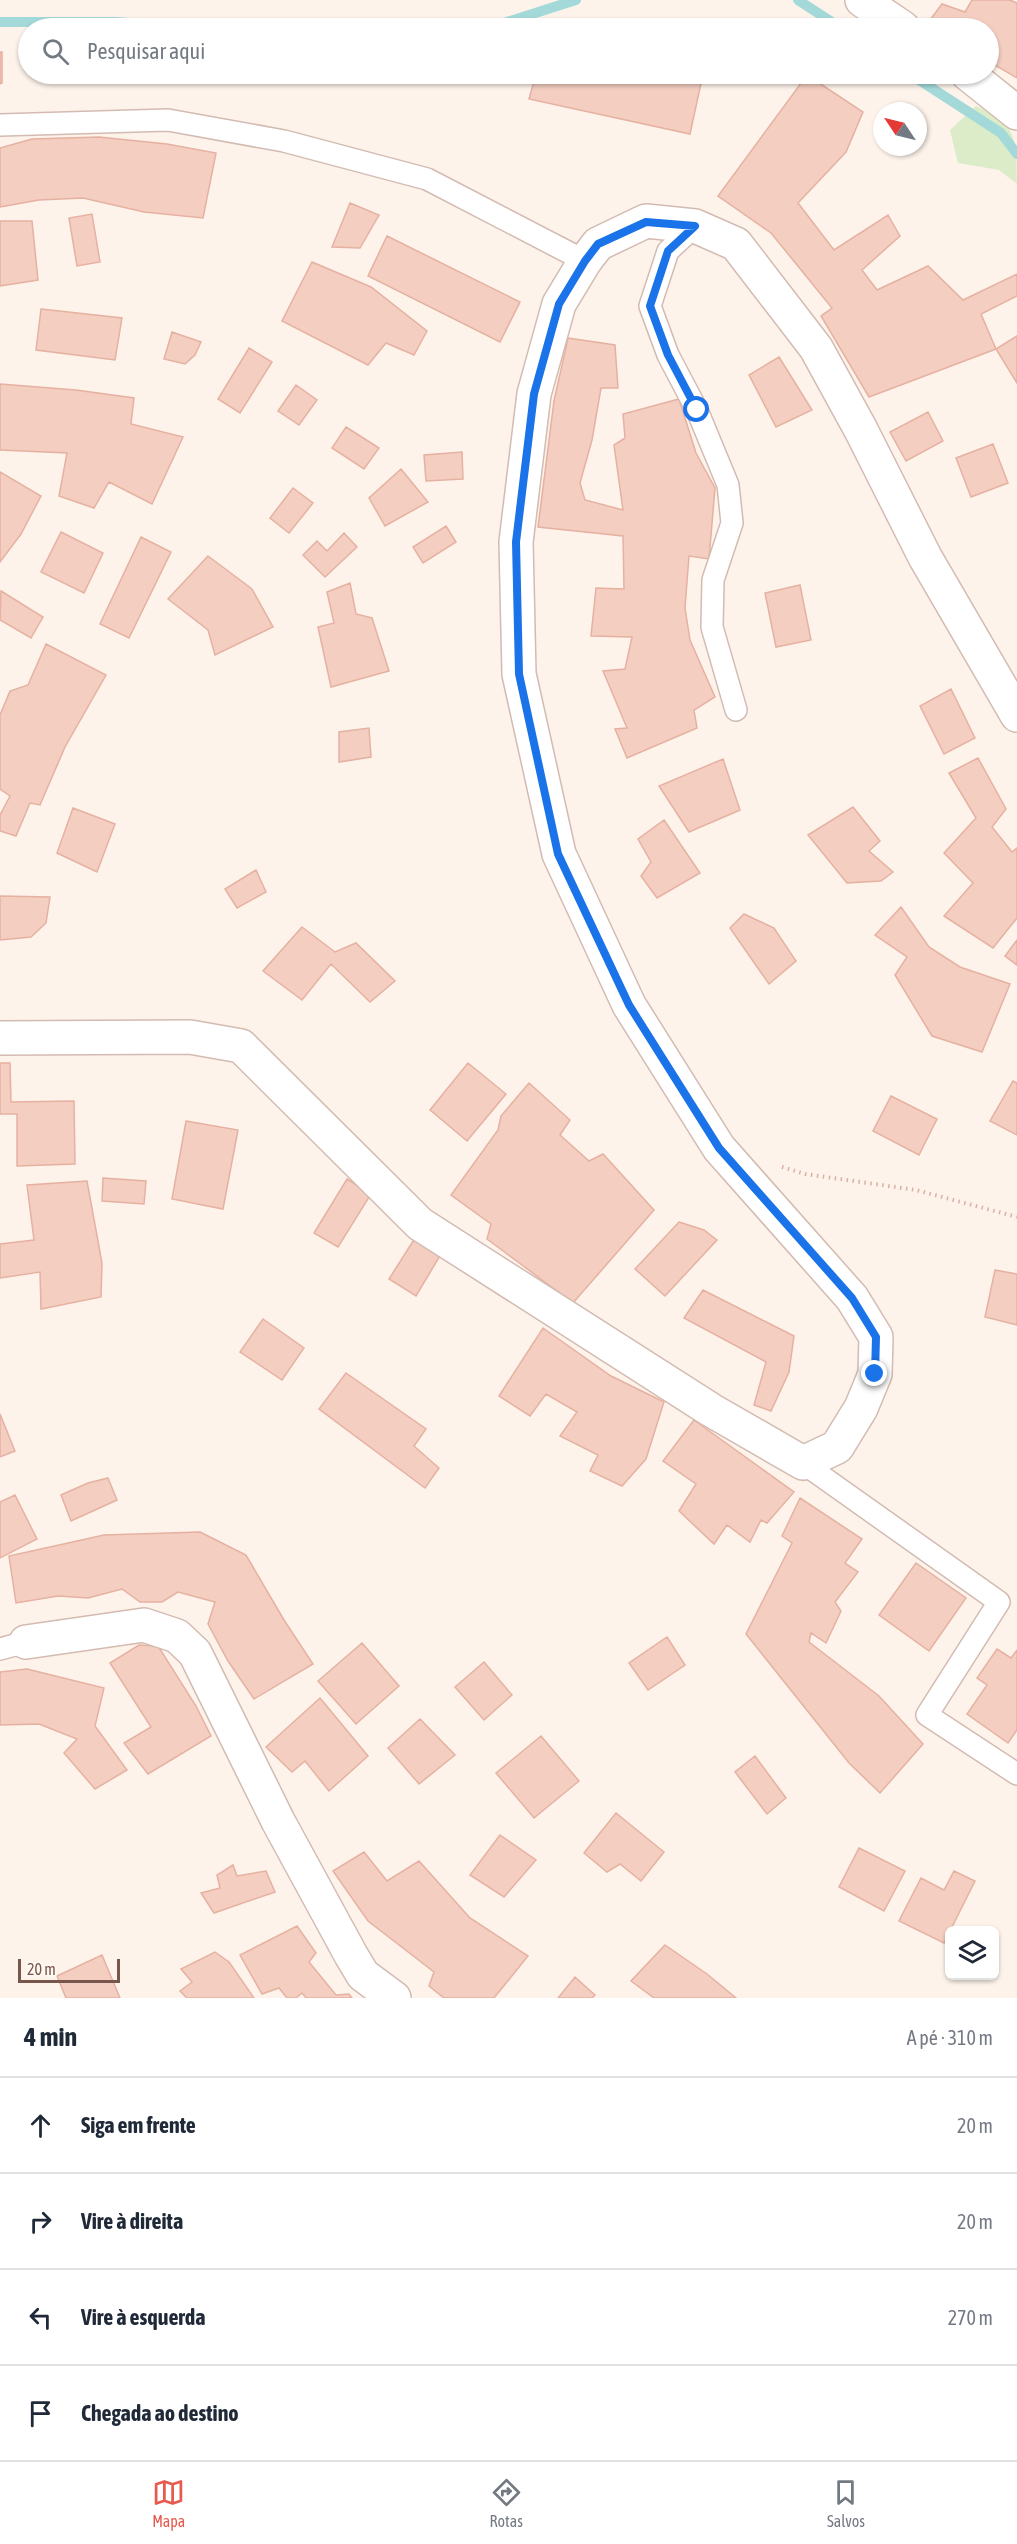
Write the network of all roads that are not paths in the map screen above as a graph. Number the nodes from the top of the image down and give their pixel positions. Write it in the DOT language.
graph roads {
  1 [pos="862,0"];
  2 [pos="888,18"];
  3 [pos="981,84"];
  4 [pos="1017,113"];
  5 [pos="0,125"];
  6 [pos="695,226"];
  7 [pos="585,261"];
  8 [pos="736,710"];
  9 [pos="1017,715"];
  10 [pos="0,1038"];
  11 [pos="803,1463"];
  12 [pos="13,1646"];
  13 [pos="1017,1774"];
  14 [pos="394,1998"];
  1 -- 2 [label="street"];
  3 -- 4 [label="street"];
  5 -- 7 [label="lane"];
  6 -- 7 [label="street"];
  6 -- 8 [label="lane"];
  6 -- 9 [label="street"];
  7 -- 11 [label="street"];
  10 -- 11 [label="street"];
  11 -- 13 [label="lane"];
  12 -- 14 [label="street"];
}
